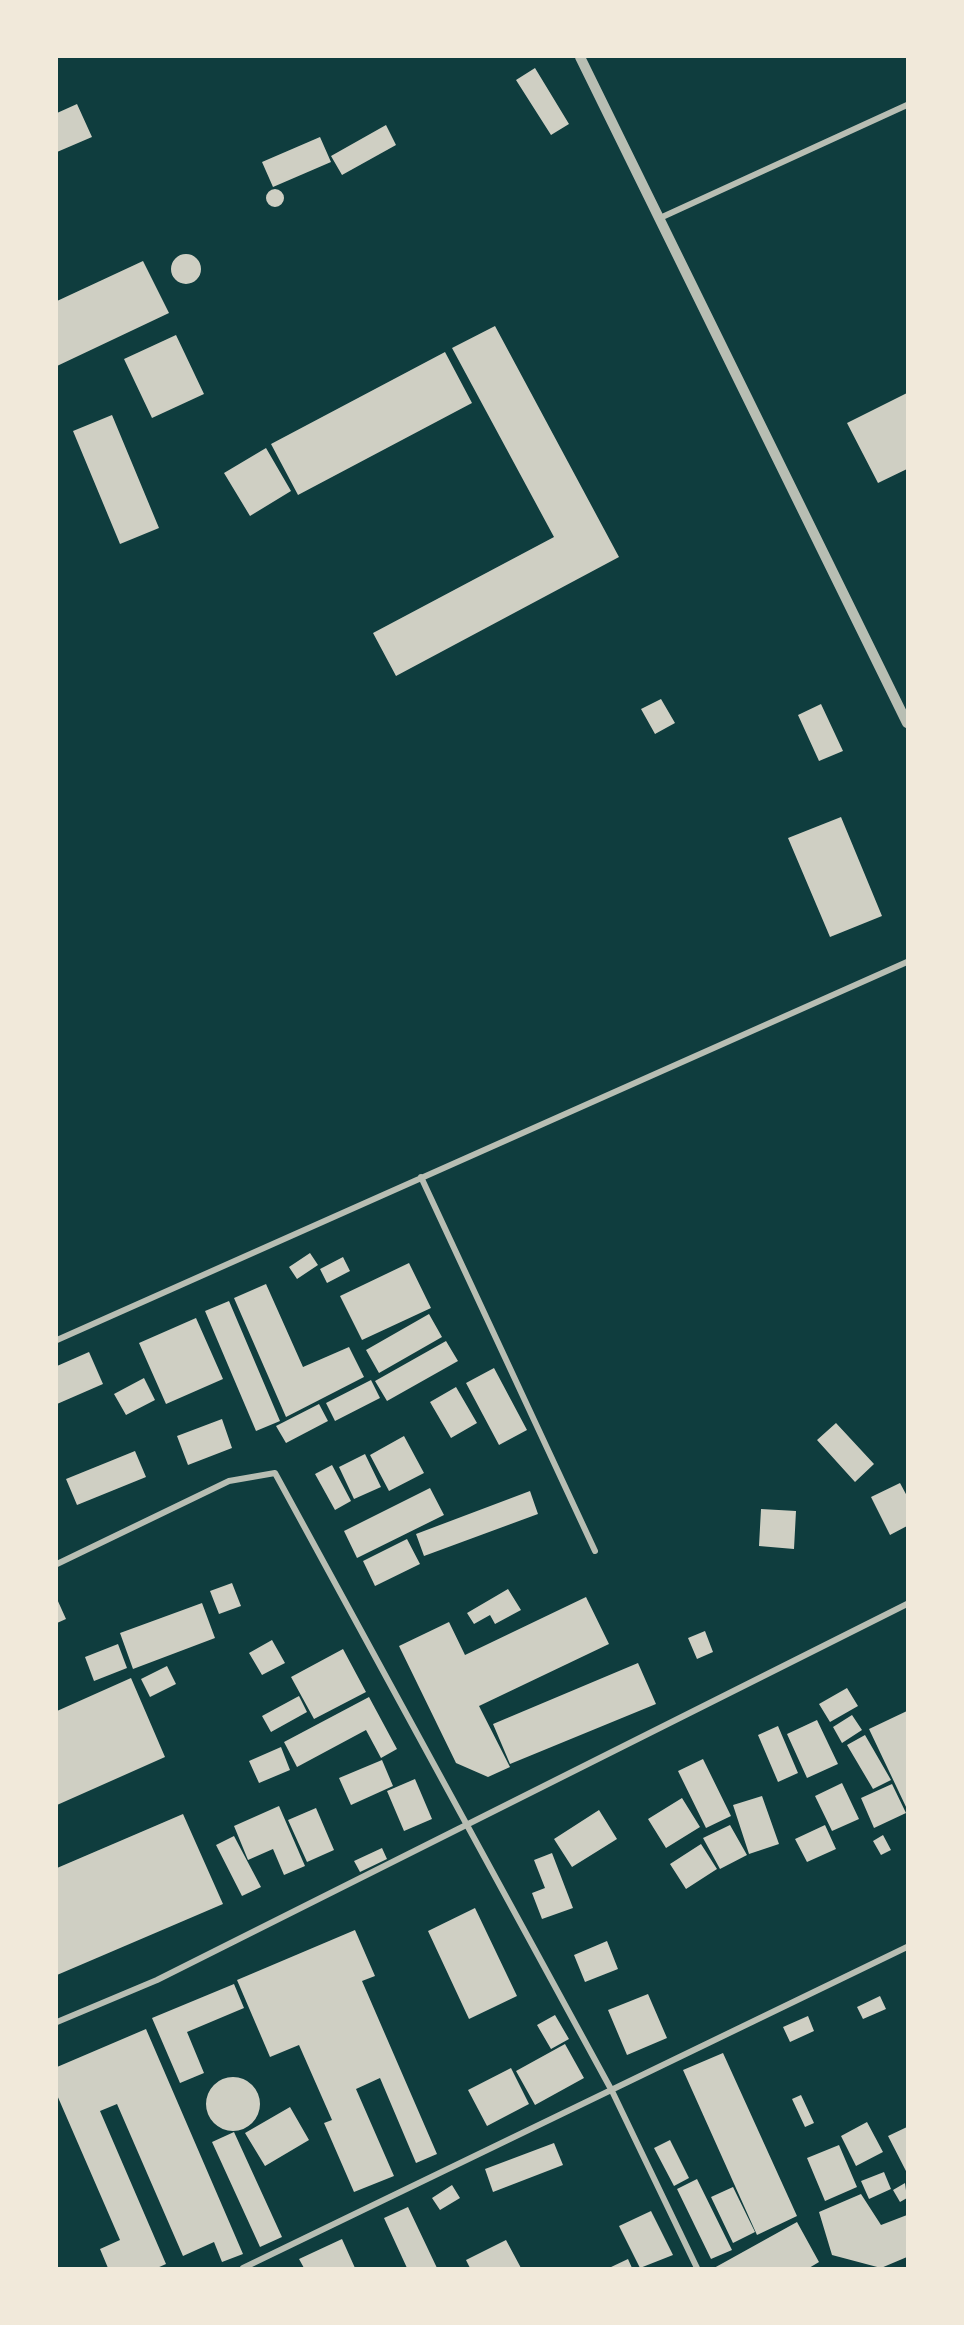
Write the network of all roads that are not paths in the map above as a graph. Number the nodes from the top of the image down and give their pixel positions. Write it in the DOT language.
graph roads {
  1 [pos="580,57"];
  2 [pos="907,105"];
  3 [pos="660,218"];
  4 [pos="907,723"];
  5 [pos="907,962"];
  6 [pos="421,1177"];
  7 [pos="57,1340"];
  8 [pos="595,1551"];
  9 [pos="57,1564"];
  10 [pos="907,1604"];
  11 [pos="468,1824"];
  12 [pos="907,1947"];
  13 [pos="57,2022"];
  14 [pos="612,2091"];
  15 [pos="243,2268"];
  16 [pos="697,2268"];
  1 -- 3 [label="street"];
  2 -- 3 [label="street"];
  3 -- 4 [label="street"];
  5 -- 6 [label="street"];
  6 -- 7 [label="street"];
  6 -- 8 [label="street"];
  9 -- 11 [label="street"];
  10 -- 11 [label="street"];
  11 -- 13 [label="street"];
  11 -- 14 [label="street"];
  12 -- 14 [label="street"];
  14 -- 15 [label="street"];
  14 -- 16 [label="street"];
}
